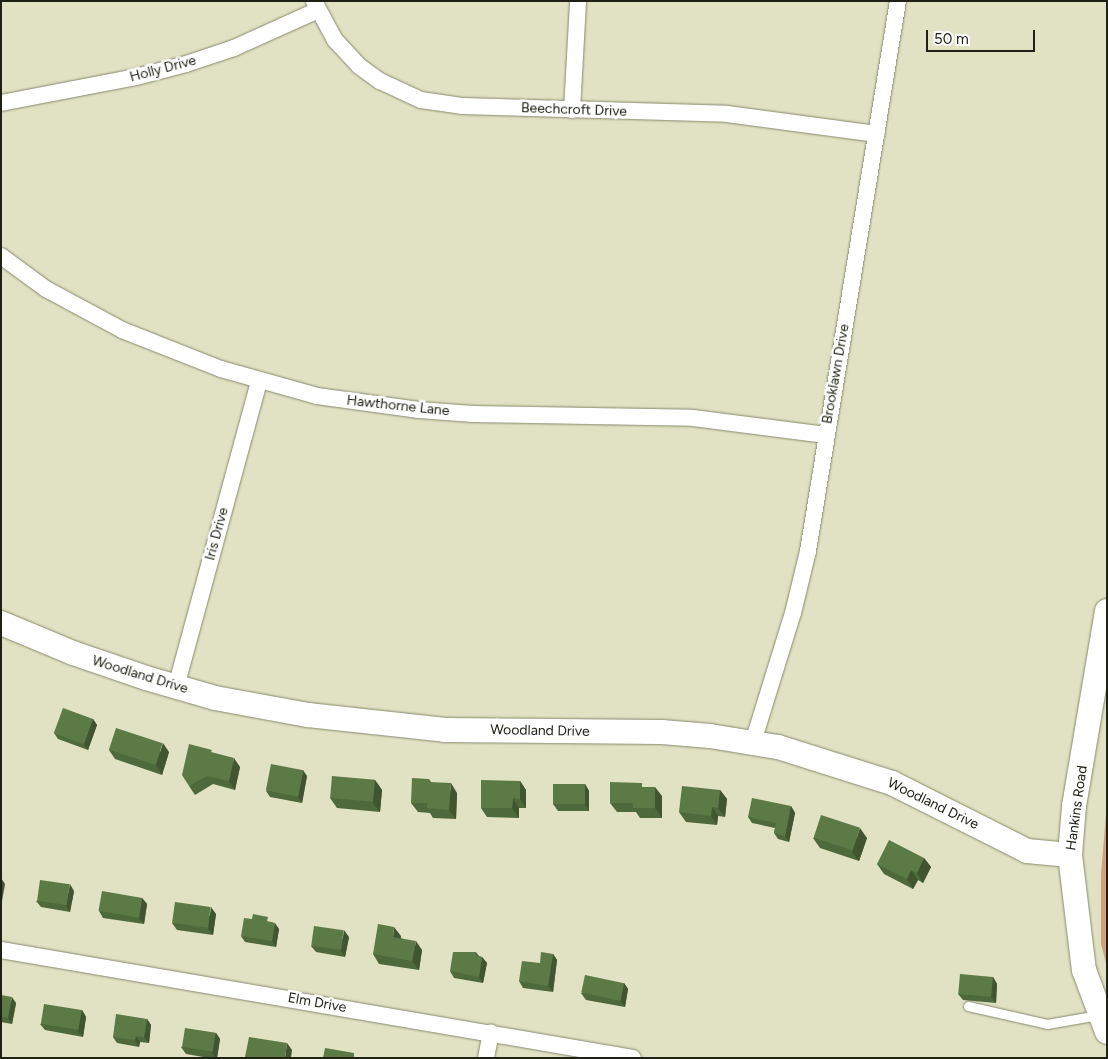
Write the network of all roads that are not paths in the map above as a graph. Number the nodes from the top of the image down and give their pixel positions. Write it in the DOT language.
graph roads {
  1 [pos="578,1"];
  2 [pos="898,1"];
  3 [pos="316,6"];
  4 [pos="1,103"];
  5 [pos="572,110"];
  6 [pos="877,134"];
  7 [pos="1,256"];
  8 [pos="259,381"];
  9 [pos="826,435"];
  10 [pos="1107,611"];
  11 [pos="1,623"];
  12 [pos="176,687"];
  13 [pos="753,742"];
  14 [pos="1070,855"];
  15 [pos="1,950"];
  16 [pos="968,1006"];
  17 [pos="1102,1024"];
  18 [pos="491,1032"];
  19 [pos="486,1058"];
  20 [pos="633,1058"];
  1 -- 5 [label="street"];
  2 -- 6 [label="street, Brooklawn Drive"];
  3 -- 4 [label="street, Holly Drive"];
  3 -- 5 [label="street, Beechcroft Drive"];
  5 -- 6 [label="street, Beechcroft Drive"];
  6 -- 9 [label="street, Brooklawn Drive"];
  7 -- 8 [label="street, Hawthorne Lane"];
  8 -- 9 [label="street, Hawthorne Lane"];
  8 -- 12 [label="street, Iris Drive"];
  9 -- 13 [label="street, Brooklawn Drive"];
  10 -- 14 [label="street, Hankins Road"];
  11 -- 12 [label="street, Woodland Drive"];
  12 -- 13 [label="street, Woodland Drive"];
  13 -- 14 [label="street, Woodland Drive"];
  14 -- 17 [label="street, Hankins Road"];
  15 -- 18 [label="street, Elm Drive"];
  16 -- 17 [label="lane"];
  18 -- 19 [label="street"];
  18 -- 20 [label="street, Elm Drive"];
}
